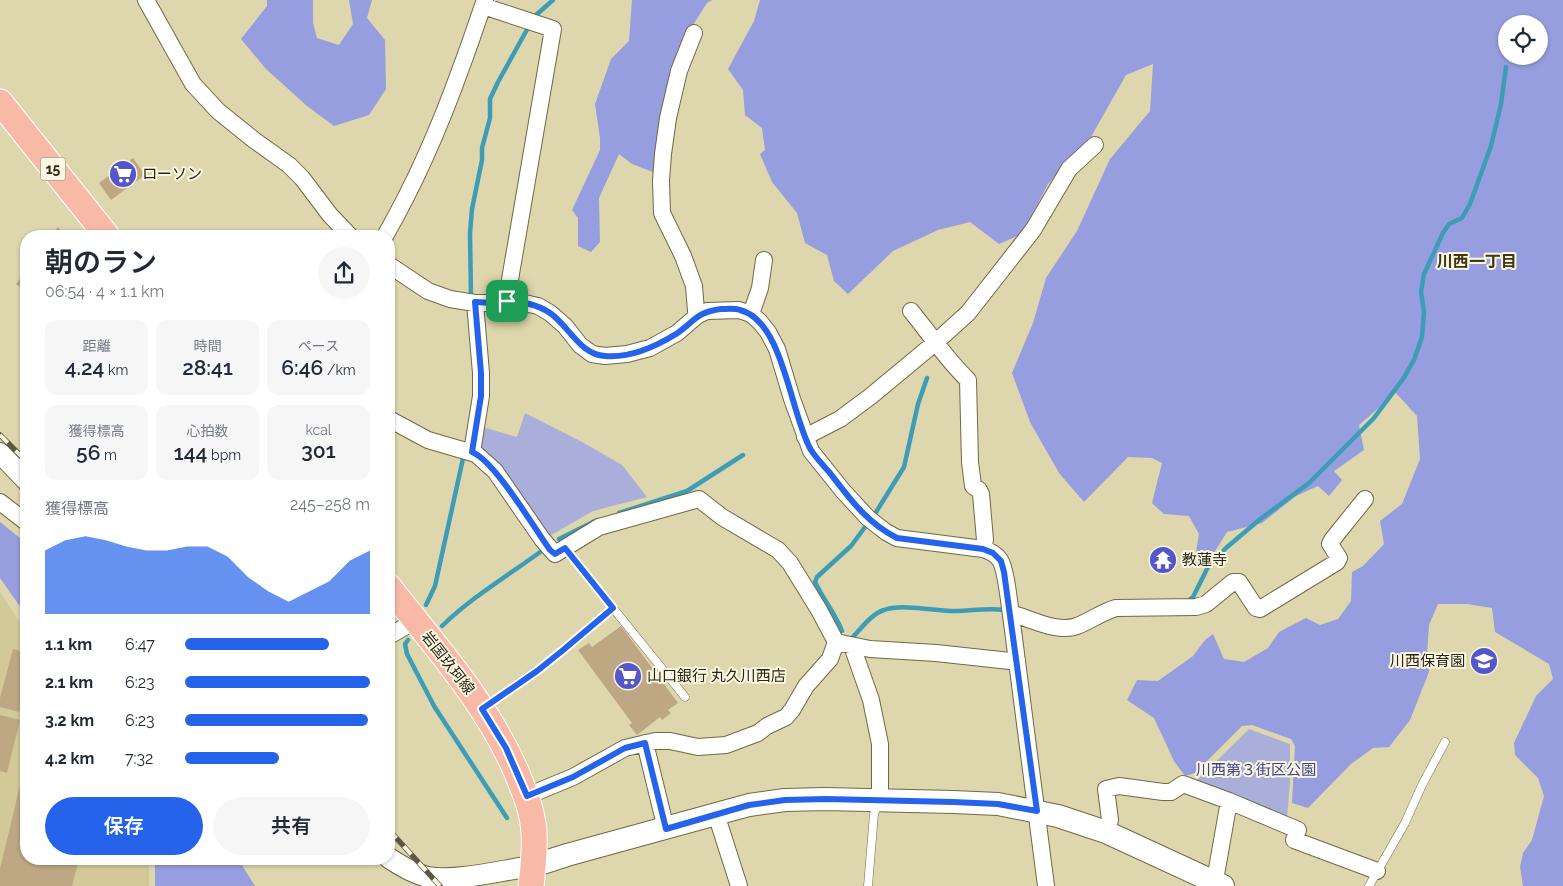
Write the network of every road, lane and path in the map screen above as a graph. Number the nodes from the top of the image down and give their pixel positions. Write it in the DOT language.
graph roads {
  1 [pos="146,0"];
  2 [pos="484,3"];
  3 [pos="694,33"];
  4 [pos="0,102"];
  5 [pos="1095,145"];
  6 [pos="102,230"];
  7 [pos="344,230"];
  8 [pos="389,230"];
  9 [pos="764,260"];
  10 [pos="395,269"];
  11 [pos="507,301"];
  12 [pos="475,302"];
  13 [pos="911,311"];
  14 [pos="751,314"];
  15 [pos="698,315"];
  16 [pos="941,350"];
  17 [pos="395,422"];
  18 [pos="805,438"];
  19 [pos="467,451"];
  20 [pos="0,453"];
  21 [pos="20,474"];
  22 [pos="1365,499"];
  23 [pos="0,502"];
  24 [pos="20,517"];
  25 [pos="565,548"];
  26 [pos="983,549"];
  27 [pos="395,595"];
  28 [pos="613,608"];
  29 [pos="1011,615"];
  30 [pos="415,621"];
  31 [pos="395,633"];
  32 [pos="844,644"];
  33 [pos="1017,660"];
  34 [pos="684,697"];
  35 [pos="482,709"];
  36 [pos="1445,742"];
  37 [pos="645,743"];
  38 [pos="527,796"];
  39 [pos="880,800"];
  40 [pos="1229,801"];
  41 [pos="1037,811"];
  42 [pos="716,814"];
  43 [pos="666,829"];
  44 [pos="1106,832"];
  45 [pos="395,862"];
  46 [pos="1377,870"];
  47 [pos="532,876"];
  48 [pos="428,881"];
  49 [pos="1217,885"];
  50 [pos="739,886"];
  51 [pos="868,886"];
  52 [pos="1046,886"];
  53 [pos="1369,886"];
  1 -- 7 [label="street"];
  2 -- 8 [label="street"];
  2 -- 11 [label="street"];
  3 -- 15 [label="street"];
  4 -- 6 [label="main road, 15"];
  5 -- 16 [label="street"];
  9 -- 14 [label="street"];
  10 -- 12 [label="street"];
  11 -- 12 [label="street"];
  11 -- 15 [label="street"];
  12 -- 19 [label="street"];
  13 -- 16 [label="street"];
  14 -- 15 [label="street"];
  14 -- 18 [label="street"];
  16 -- 18 [label="street"];
  16 -- 26 [label="street"];
  17 -- 19 [label="street"];
  18 -- 26 [label="street"];
  19 -- 25 [label="street"];
  20 -- 21 [label="street"];
  22 -- 29 [label="street"];
  23 -- 24 [label="street"];
  25 -- 28 [label="lane"];
  25 -- 32 [label="street"];
  26 -- 29 [label="street"];
  27 -- 30 [label="main road, 岩国玖珂線"];
  28 -- 34 [label="lane"];
  28 -- 35 [label="lane"];
  29 -- 33 [label="street"];
  30 -- 31 [label="street"];
  30 -- 35 [label="main road, 岩国玖珂線"];
  32 -- 33 [label="street"];
  32 -- 37 [label="street"];
  32 -- 39 [label="street"];
  33 -- 41 [label="street"];
  35 -- 38 [label="main road, 岩国玖珂線"];
  36 -- 46 [label="lane"];
  37 -- 38 [label="street"];
  37 -- 43 [label="street"];
  38 -- 47 [label="main road, 岩国玖珂線"];
  39 -- 41 [label="main road"];
  39 -- 42 [label="main road"];
  39 -- 51 [label="lane"];
  40 -- 44 [label="street"];
  40 -- 46 [label="street"];
  40 -- 49 [label="street"];
  41 -- 44 [label="main road"];
  41 -- 52 [label="street"];
  42 -- 43 [label="main road"];
  42 -- 50 [label="street"];
  43 -- 47 [label="main road"];
  44 -- 49 [label="main road"];
  45 -- 48 [label="street"];
  46 -- 53 [label="lane"];
  47 -- 48 [label="street"];
}
